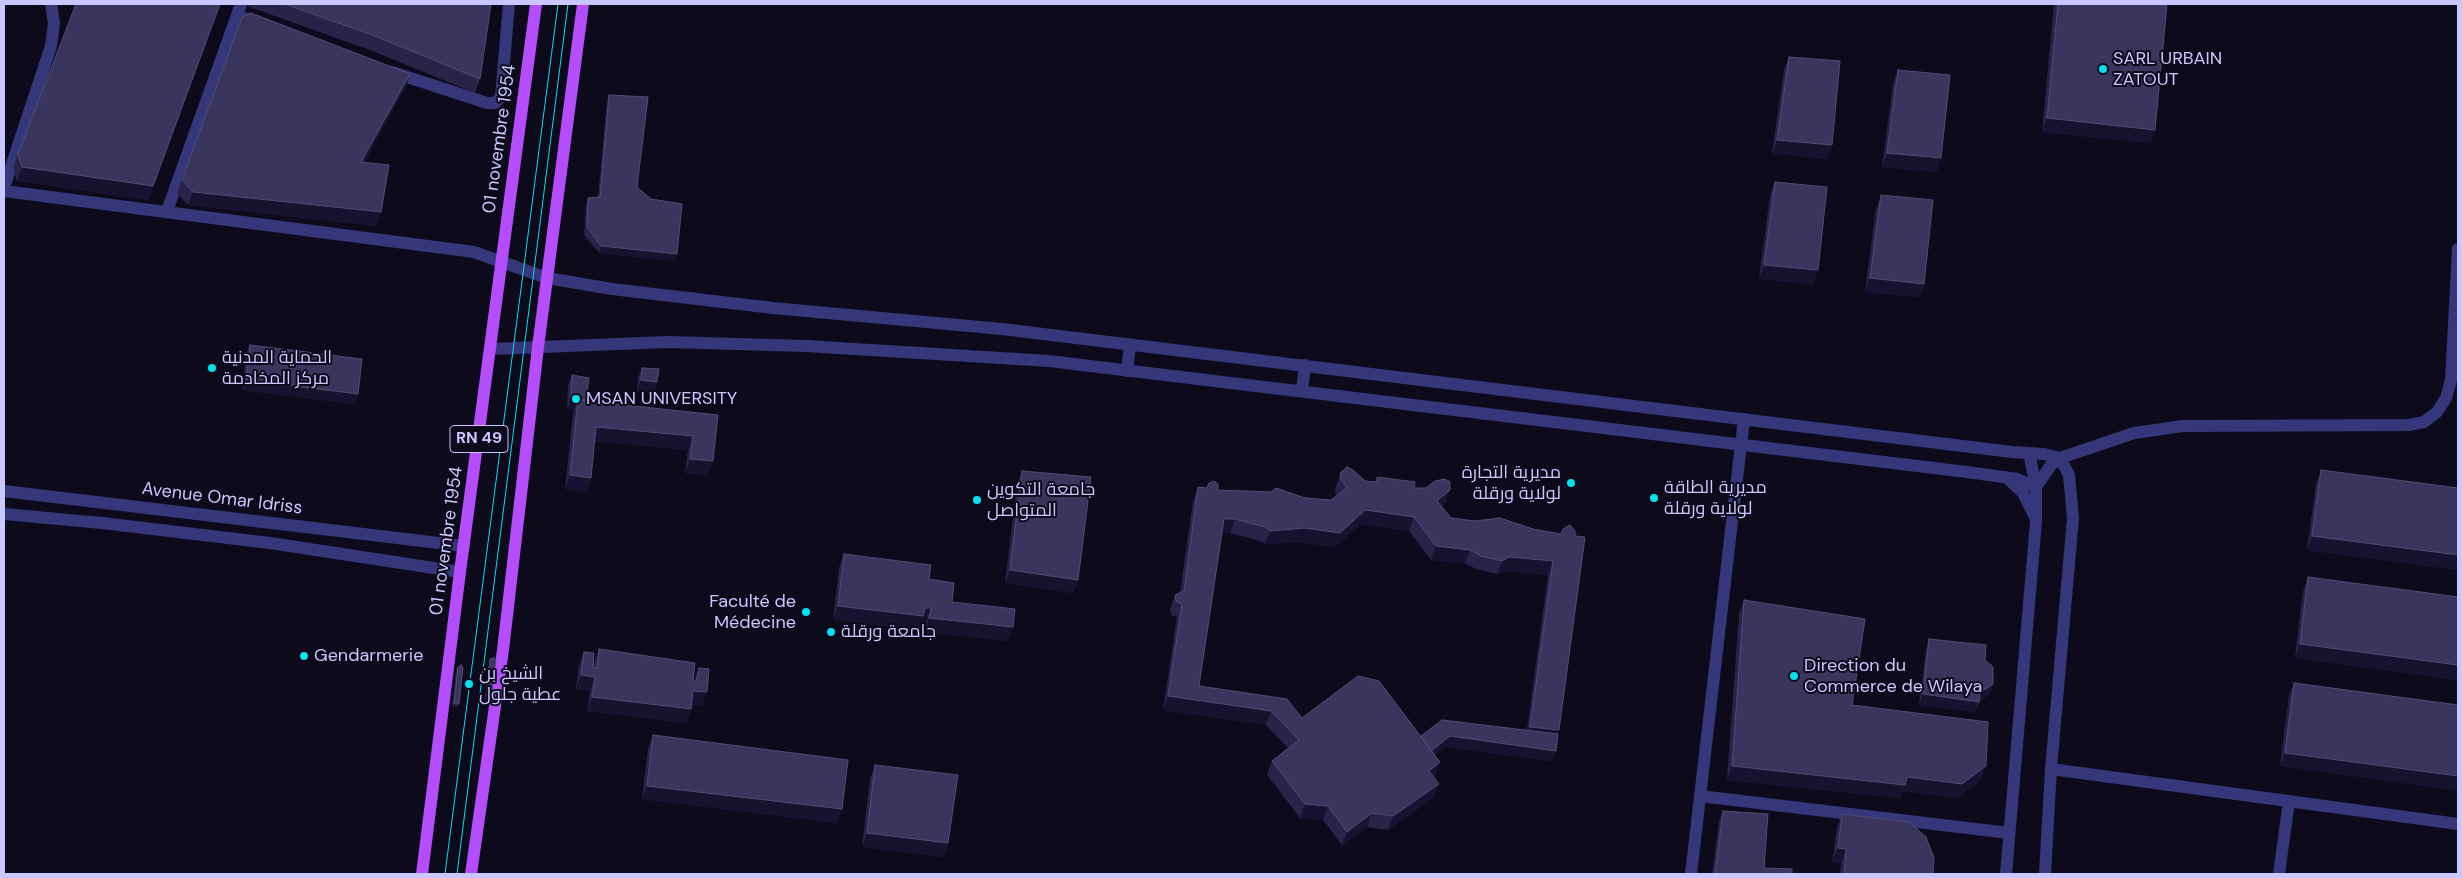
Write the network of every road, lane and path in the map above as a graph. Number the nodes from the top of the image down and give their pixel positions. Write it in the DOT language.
graph roads {
  1 [pos="51,4"];
  2 [pos="508,4"];
  3 [pos="536,4"];
  4 [pos="583,4"];
  5 [pos="239,10"];
  6 [pos="272,30"];
  7 [pos="382,69"];
  8 [pos="4,190"];
  9 [pos="166,211"];
  10 [pos="2458,249"];
  11 [pos="501,262"];
  12 [pos="548,278"];
  13 [pos="1130,345"];
  14 [pos="538,347"];
  15 [pos="491,349"];
  16 [pos="1305,365"];
  17 [pos="1127,371"];
  18 [pos="1302,392"];
  19 [pos="1744,419"];
  20 [pos="1740,445"];
  21 [pos="2029,453"];
  22 [pos="2060,458"];
  23 [pos="2006,477"];
  24 [pos="2036,487"];
  25 [pos="4,491"];
  26 [pos="4,514"];
  27 [pos="2036,522"];
  28 [pos="464,546"];
  29 [pos="460,572"];
  30 [pos="2051,769"];
  31 [pos="1700,796"];
  32 [pos="2288,801"];
  33 [pos="2458,824"];
  34 [pos="2009,833"];
  35 [pos="422,874"];
  36 [pos="471,874"];
  37 [pos="1691,874"];
  38 [pos="2006,874"];
  39 [pos="2045,874"];
  40 [pos="2279,874"];
  1 -- 8 [label="street"];
  2 -- 7 [label="street"];
  3 -- 11 [label="main road, 01 novembre 1954 / RN 49"];
  4 -- 12 [label="main road, RN 49"];
  5 -- 6 [label="street"];
  5 -- 9 [label="street"];
  8 -- 9 [label="street"];
  9 -- 11 [label="street"];
  10 -- 22 [label="street"];
  11 -- 12 [label="street"];
  11 -- 15 [label="main road, 01 novembre 1954 / RN 49"];
  12 -- 13 [label="street"];
  12 -- 14 [label="main road, RN 49"];
  13 -- 16 [label="street"];
  13 -- 17 [label="street"];
  14 -- 15 [label="street"];
  14 -- 17 [label="street"];
  14 -- 36 [label="main road, RN 49"];
  15 -- 28 [label="main road, 01 novembre 1954 / RN 49"];
  16 -- 18 [label="street"];
  16 -- 19 [label="street"];
  17 -- 18 [label="street"];
  18 -- 20 [label="street"];
  19 -- 20 [label="street"];
  19 -- 21 [label="street"];
  20 -- 23 [label="street"];
  20 -- 31 [label="street"];
  21 -- 22 [label="street"];
  21 -- 24 [label="street"];
  22 -- 24 [label="street"];
  22 -- 30 [label="street"];
  23 -- 24 [label="street"];
  23 -- 27 [label="street"];
  24 -- 27 [label="street"];
  25 -- 28 [label="street, Avenue Omar Idriss"];
  26 -- 29 [label="street"];
  27 -- 34 [label="street"];
  28 -- 29 [label="main road, 01 novembre 1954 / RN 49"];
  29 -- 35 [label="main road, 01 novembre 1954 / RN 49"];
  30 -- 32 [label="street"];
  30 -- 39 [label="street"];
  31 -- 34 [label="street"];
  31 -- 37 [label="street"];
  32 -- 33 [label="street"];
  32 -- 40 [label="street"];
  34 -- 38 [label="street"];
}
